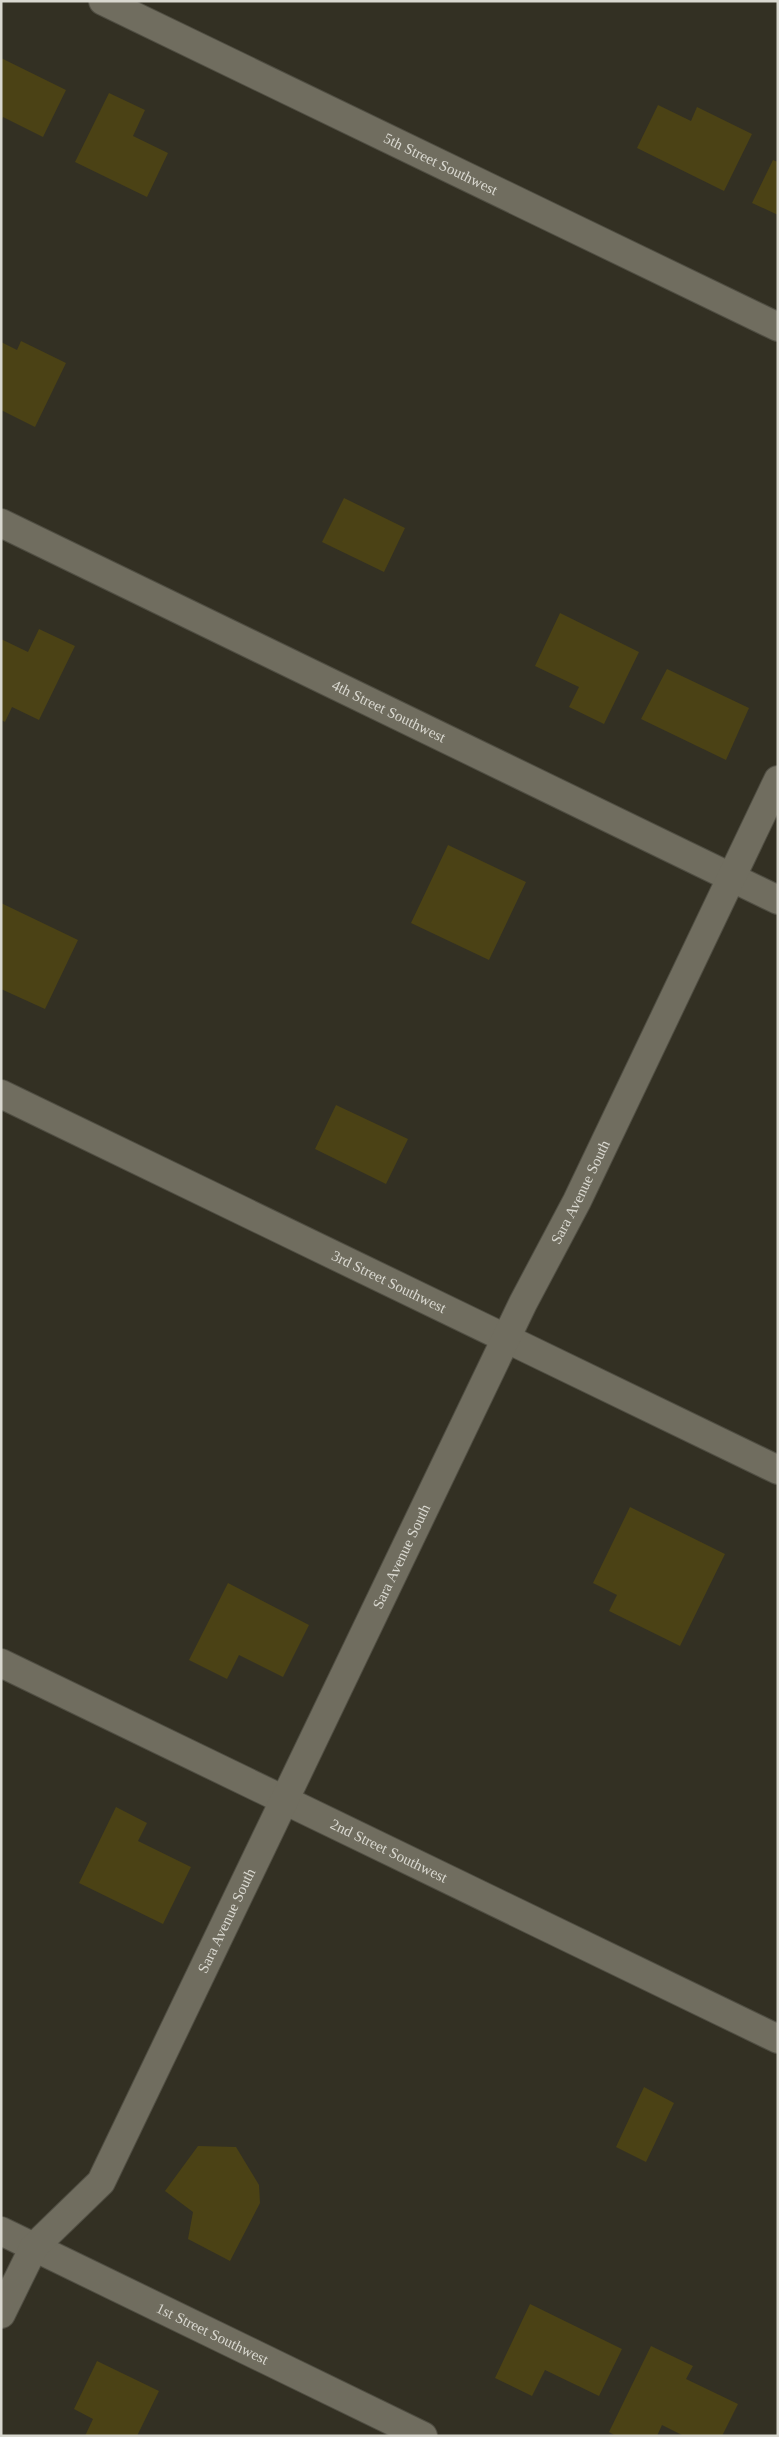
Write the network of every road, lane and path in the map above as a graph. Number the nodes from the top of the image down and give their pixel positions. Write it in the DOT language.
graph roads {
  1 [pos="103,1"];
  2 [pos="778,328"];
  3 [pos="1,523"];
  4 [pos="778,780"];
  5 [pos="731,877"];
  6 [pos="778,900"];
  7 [pos="1,1094"];
  8 [pos="507,1339"];
  9 [pos="778,1470"];
  10 [pos="1,1663"];
  11 [pos="285,1800"];
  12 [pos="778,2039"];
  13 [pos="1,2231"];
  14 [pos="34,2247"];
  15 [pos="1,2314"];
  16 [pos="423,2436"];
  1 -- 2 [label="street, 5th Street Southwest"];
  3 -- 5 [label="street, 4th Street Southwest"];
  4 -- 5 [label="street, Sara Avenue South"];
  5 -- 6 [label="street, 4th Street Southwest"];
  5 -- 8 [label="street, Sara Avenue South"];
  7 -- 8 [label="street, 3rd Street Southwest"];
  8 -- 9 [label="street, 3rd Street Southwest"];
  8 -- 11 [label="street, Sara Avenue South"];
  10 -- 11 [label="street, 2nd Street Southwest"];
  11 -- 12 [label="street, 2nd Street Southwest"];
  11 -- 14 [label="street, Sara Avenue South"];
  13 -- 14 [label="street, 1st Street Southwest"];
  14 -- 15 [label="street, Sara Avenue South"];
  14 -- 16 [label="street, 1st Street Southwest"];
}
